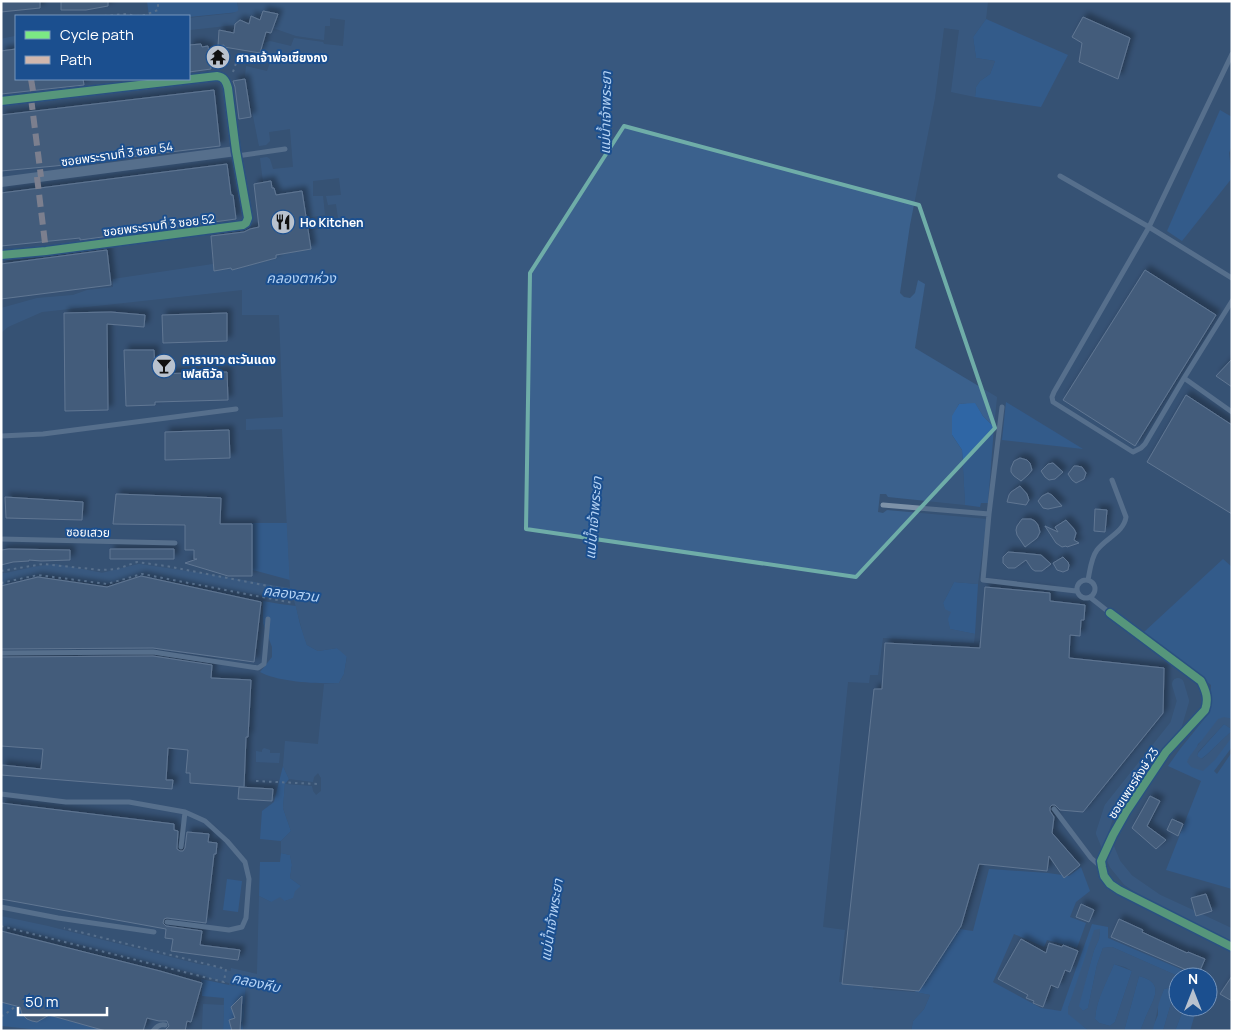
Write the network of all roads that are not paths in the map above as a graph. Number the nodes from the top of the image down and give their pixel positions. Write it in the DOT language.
graph roads {
  1 [pos="1232,54"];
  2 [pos="190,79"];
  3 [pos="182,80"];
  4 [pos="1,101"];
  5 [pos="285,149"];
  6 [pos="237,154"];
  7 [pos="1060,176"];
  8 [pos="1,182"];
  9 [pos="1149,227"];
  10 [pos="1,255"];
  11 [pos="1232,278"];
  12 [pos="1232,301"];
  13 [pos="1184,378"];
  14 [pos="1002,407"];
  15 [pos="236,409"];
  16 [pos="1232,412"];
  17 [pos="1,436"];
  18 [pos="1112,480"];
  19 [pos="883,506"];
  20 [pos="989,514"];
  21 [pos="1,539"];
  22 [pos="175,543"];
  23 [pos="1088,580"];
  24 [pos="1076,591"];
  25 [pos="1091,598"];
  26 [pos="1110,613"];
  27 [pos="268,619"];
  28 [pos="1,652"];
  29 [pos="1,794"];
  30 [pos="1054,809"];
  31 [pos="185,812"];
  32 [pos="180,847"];
  33 [pos="1102,867"];
  34 [pos="1,907"];
  35 [pos="167,922"];
  36 [pos="154,932"];
  37 [pos="1232,948"];
  38 [pos="165,1026"];
  39 [pos="153,1031"];
  1 -- 9 [label="lane"];
  2 -- 6 [label="street"];
  3 -- 4 [label="street"];
  5 -- 6 [label="lane"];
  6 -- 8 [label="street, ซอยพระรามที่ 3 ซอย 54"];
  6 -- 10 [label="street, ซอยพระรามที่ 3 ซอย 52"];
  7 -- 9 [label="lane"];
  9 -- 11 [label="lane"];
  9 -- 13 [label="lane"];
  12 -- 13 [label="lane"];
  13 -- 16 [label="lane"];
  14 -- 20 [label="lane"];
  15 -- 17 [label="lane"];
  18 -- 23 [label="lane"];
  19 -- 20 [label="lane"];
  20 -- 24 [label="lane"];
  21 -- 22 [label="lane, ซอยเสวย"];
  23 -- 24 [label="lane"];
  23 -- 25 [label="lane"];
  24 -- 25 [label="lane"];
  25 -- 26 [label="lane"];
  26 -- 33 [label="street, ซอยเพชรหึงษ์ 23"];
  27 -- 28 [label="lane"];
  29 -- 31 [label="lane"];
  30 -- 33 [label="lane"];
  31 -- 32 [label="lane"];
  31 -- 35 [label="lane"];
  33 -- 37 [label="street"];
  34 -- 36 [label="lane"];
  38 -- 39 [label="lane"];
}
